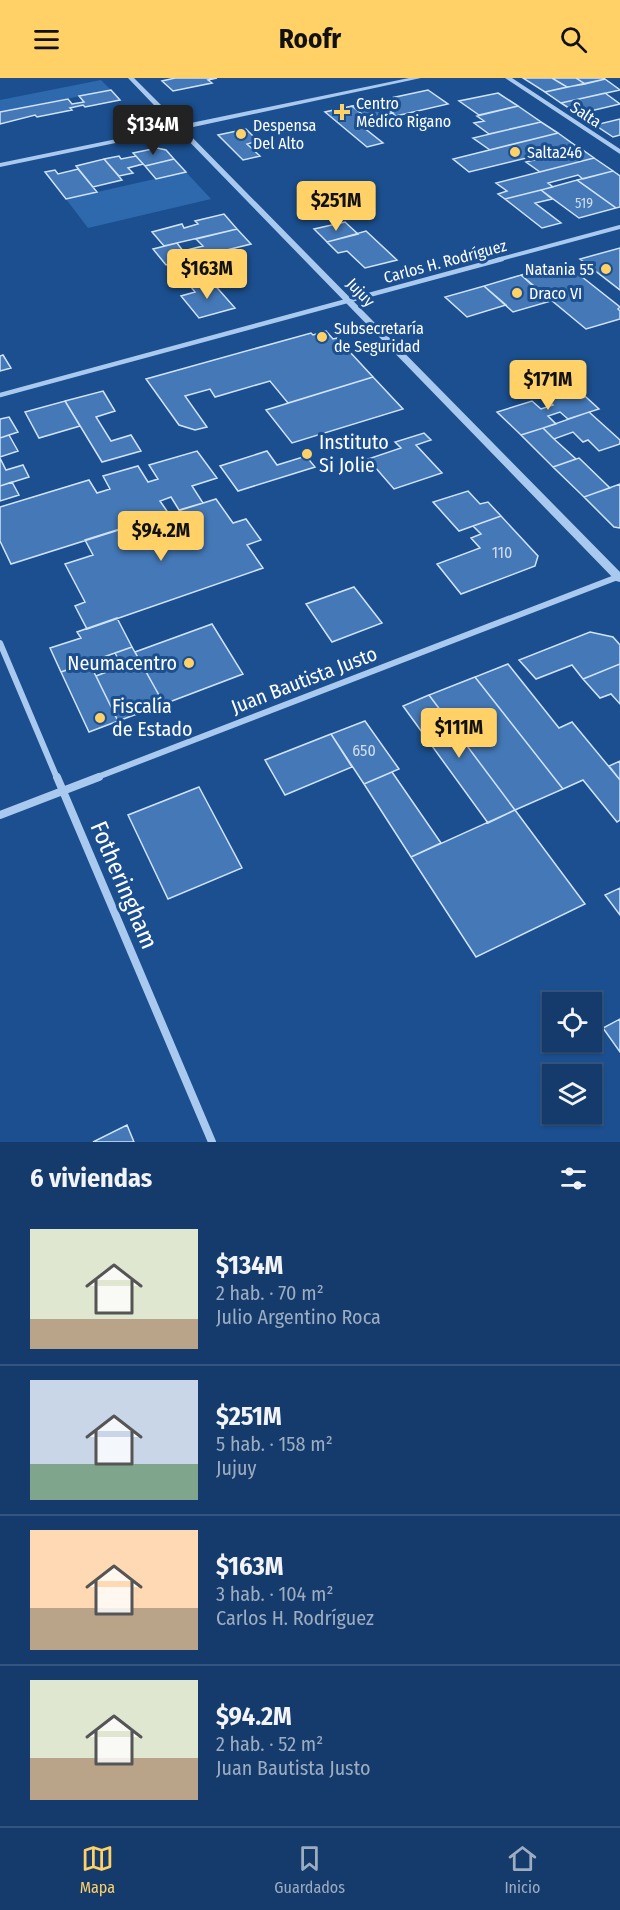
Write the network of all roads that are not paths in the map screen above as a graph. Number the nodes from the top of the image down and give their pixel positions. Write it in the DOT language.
graph roads {
  1 [pos="131,78"];
  2 [pos="418,78"];
  3 [pos="508,78"];
  4 [pos="180,128"];
  5 [pos="620,152"];
  6 [pos="0,165"];
  7 [pos="620,227"];
  8 [pos="349,301"];
  9 [pos="0,395"];
  10 [pos="619,577"];
  11 [pos="0,643"];
  12 [pos="63,791"];
  13 [pos="0,815"];
  14 [pos="212,1142"];
  1 -- 4 [label="street, Jujuy"];
  2 -- 4 [label="street"];
  3 -- 5 [label="street, Salta"];
  4 -- 6 [label="street"];
  4 -- 8 [label="street, Jujuy"];
  7 -- 8 [label="street, Carlos H. Rodríguez"];
  8 -- 9 [label="street, Carlos H. Rodríguez"];
  8 -- 10 [label="street, Jujuy"];
  10 -- 12 [label="street, Juan Bautista Justo"];
  11 -- 12 [label="street, Fotheringham"];
  12 -- 13 [label="street, Juan Bautista Justo"];
  12 -- 14 [label="street, Fotheringham"];
}
